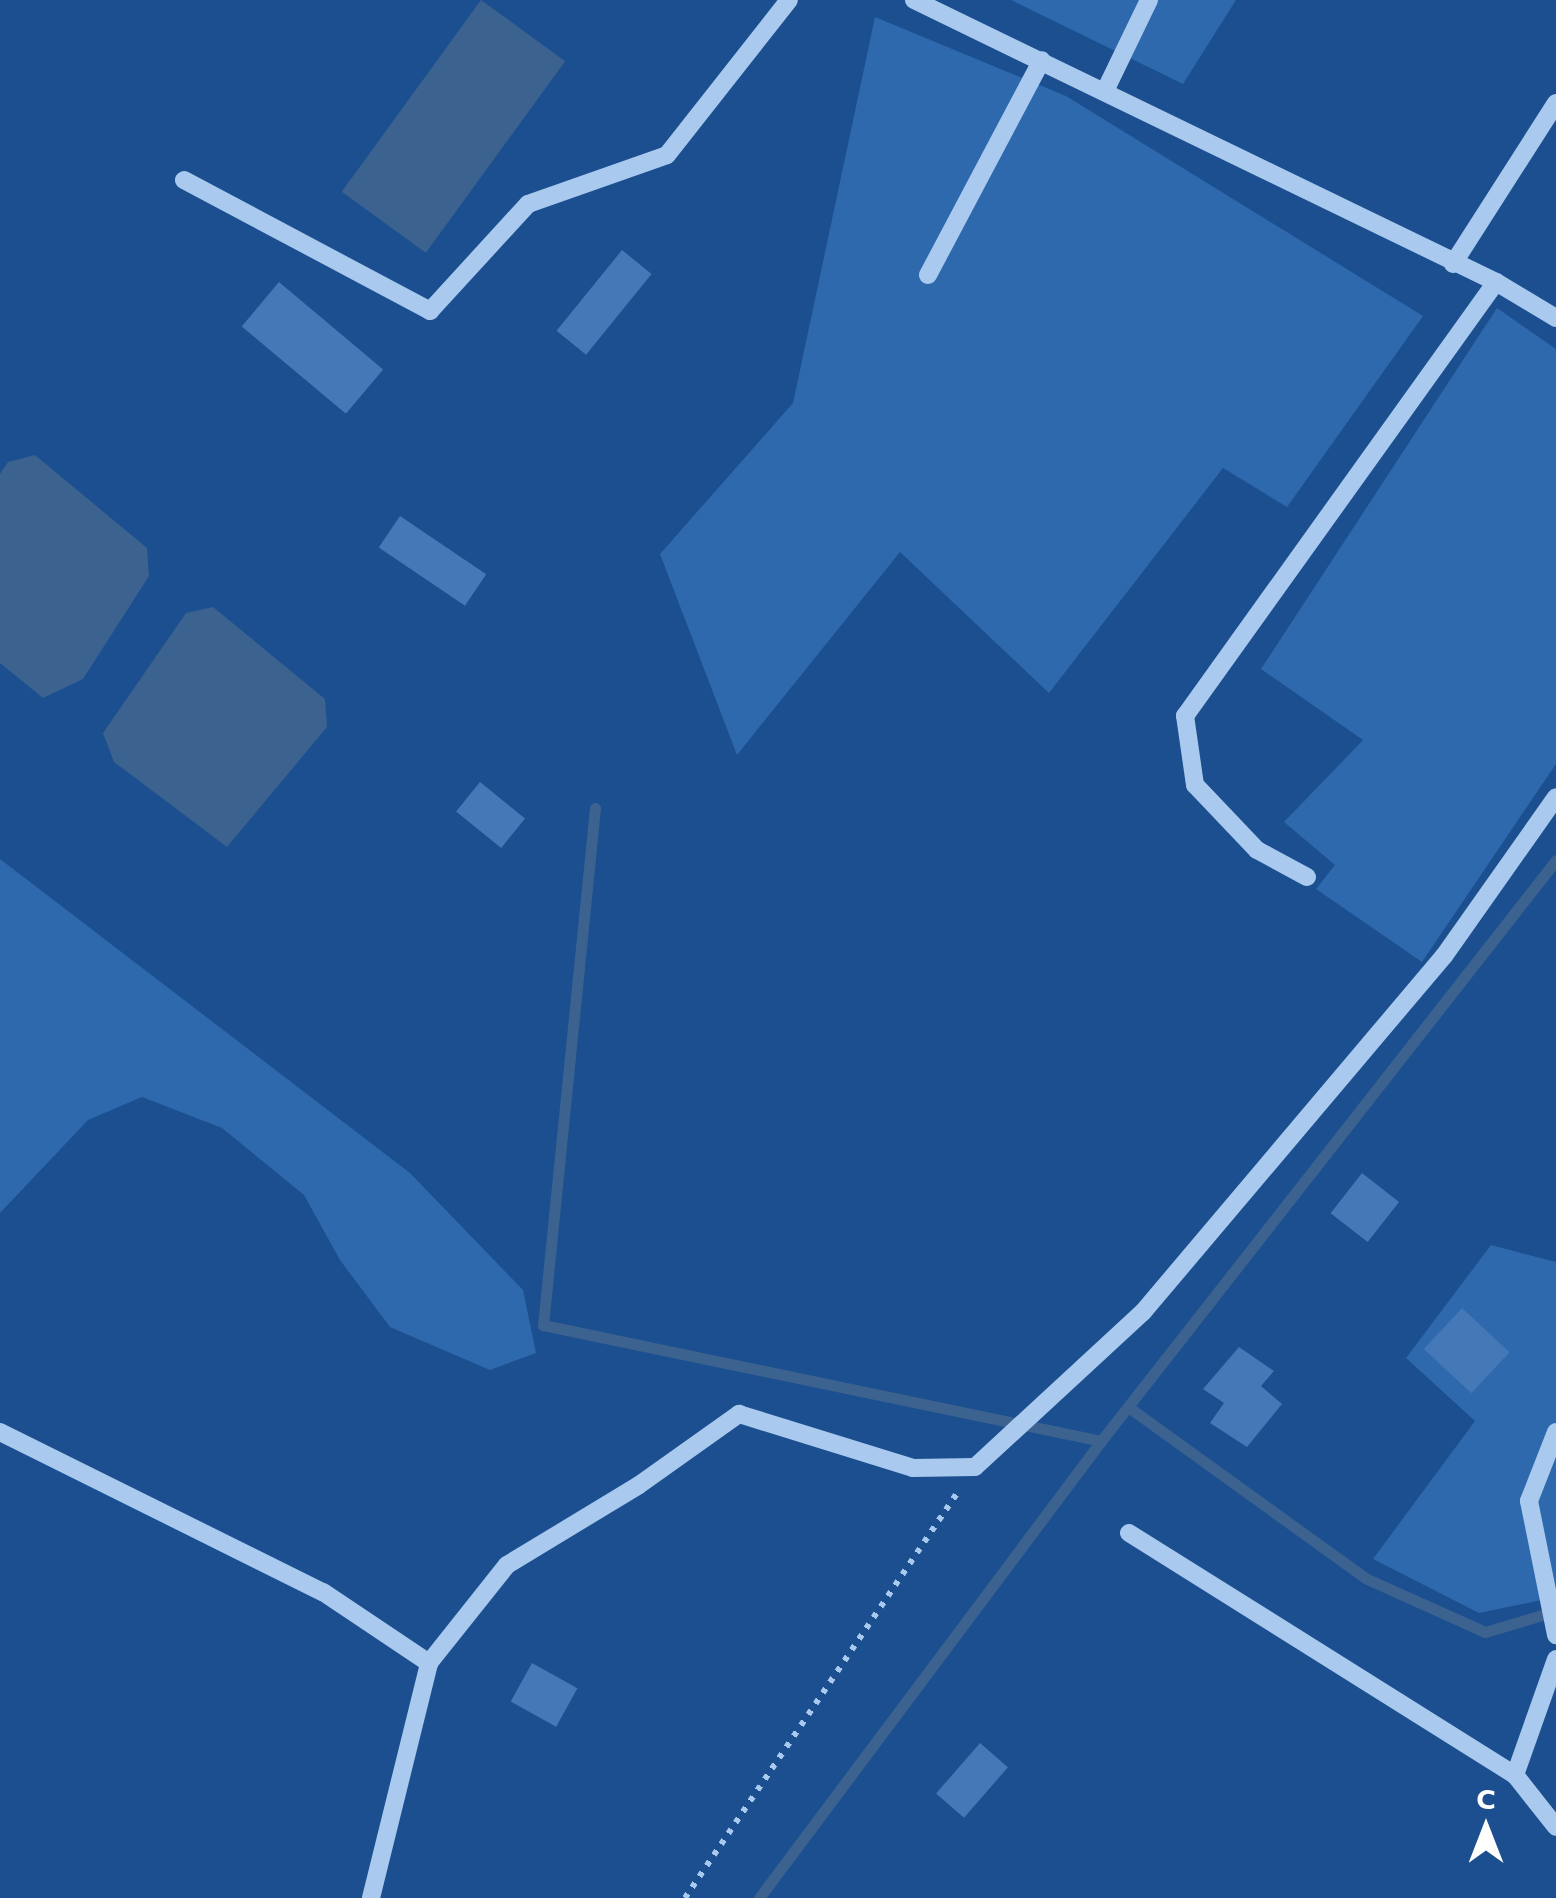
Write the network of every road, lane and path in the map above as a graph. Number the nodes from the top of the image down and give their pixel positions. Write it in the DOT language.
graph roads {
  1 [pos="789,0"];
  2 [pos="914,0"];
  3 [pos="1149,0"];
  4 [pos="1042,60"];
  5 [pos="1105,90"];
  6 [pos="1556,104"];
  7 [pos="184,180"];
  8 [pos="1453,264"];
  9 [pos="928,274"];
  10 [pos="1496,282"];
  11 [pos="1556,318"];
  12 [pos="1556,797"];
  13 [pos="1307,878"];
  14 [pos="0,1432"];
  15 [pos="1556,1432"];
  16 [pos="975,1467"];
  17 [pos="1129,1533"];
  18 [pos="1556,1634"];
  19 [pos="1556,1659"];
  20 [pos="429,1662"];
  21 [pos="1515,1774"];
  22 [pos="1556,1827"];
  23 [pos="371,1898"];
  24 [pos="685,1898"];
  1 -- 7 [label="street"];
  2 -- 4 [label="street"];
  3 -- 5 [label="street"];
  4 -- 5 [label="street"];
  4 -- 9 [label="street"];
  5 -- 8 [label="street"];
  6 -- 8 [label="street"];
  8 -- 10 [label="street"];
  10 -- 11 [label="street"];
  10 -- 13 [label="street"];
  12 -- 16 [label="street"];
  14 -- 20 [label="street"];
  15 -- 18 [label="street"];
  16 -- 20 [label="street"];
  16 -- 24 [label="path"];
  17 -- 21 [label="street"];
  19 -- 21 [label="street"];
  20 -- 23 [label="street"];
  21 -- 22 [label="street"];
}
